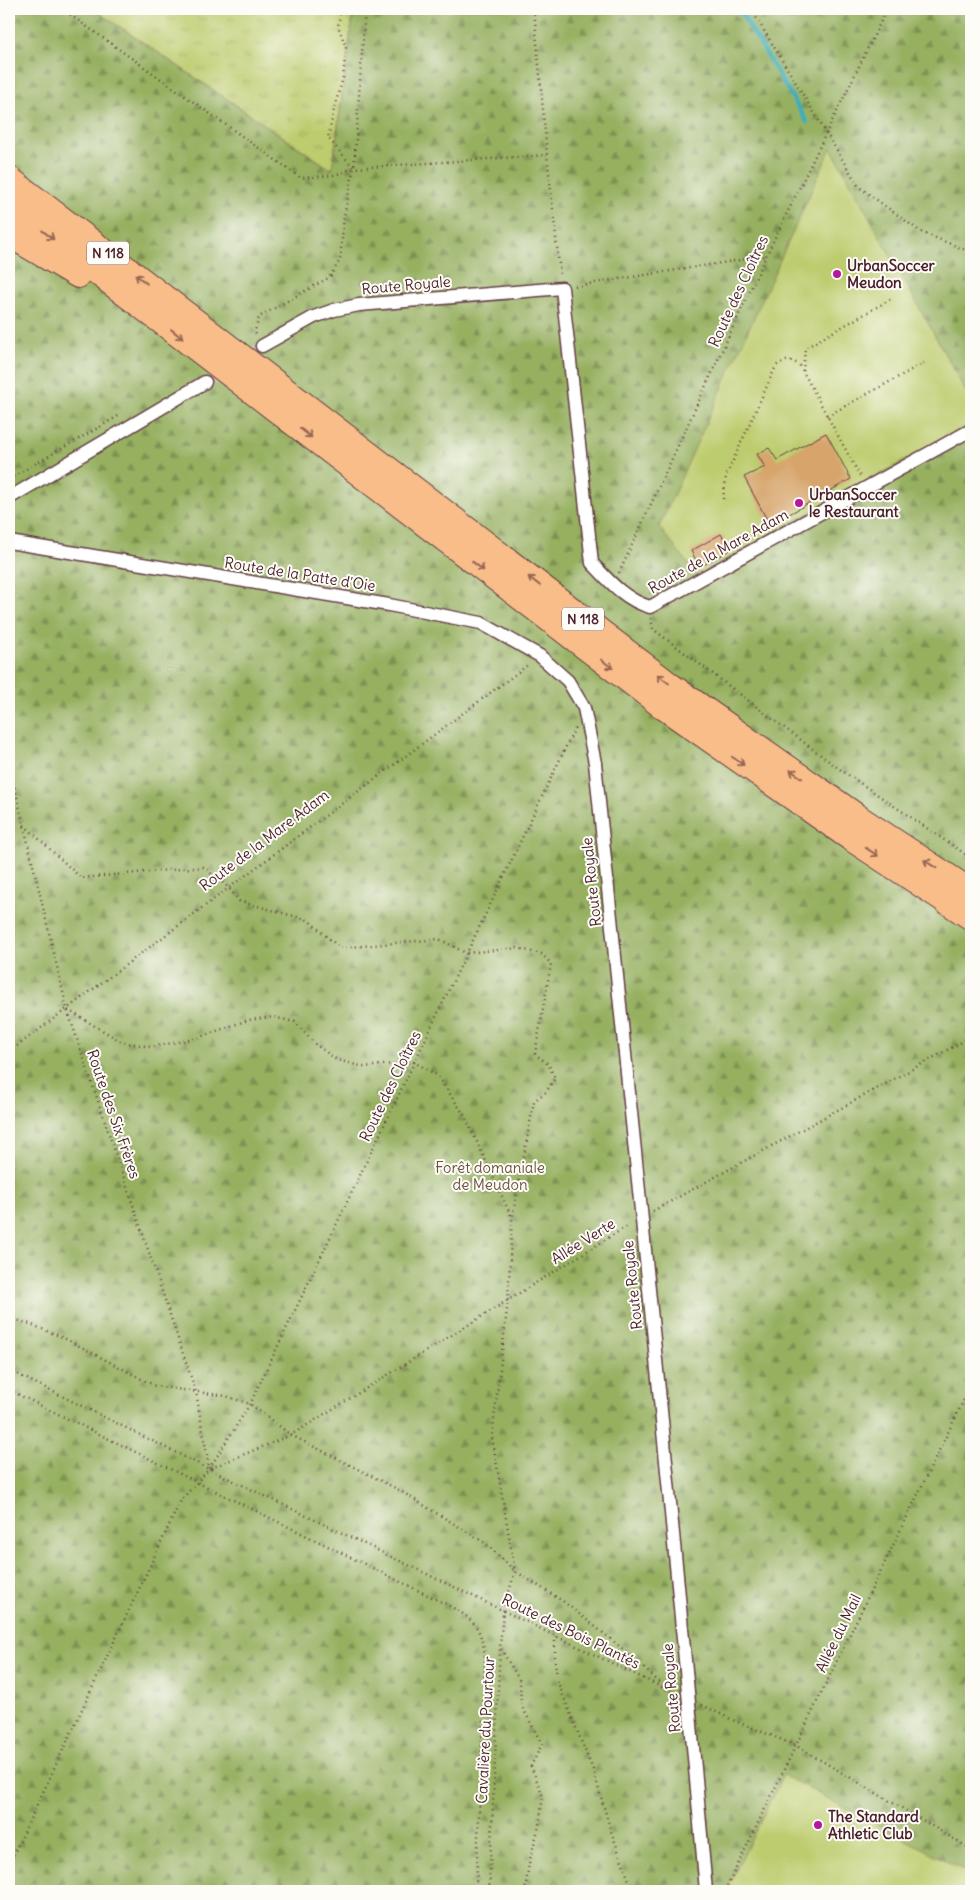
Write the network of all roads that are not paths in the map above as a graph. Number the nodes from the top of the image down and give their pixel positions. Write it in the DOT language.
graph roads {
  1 [pos="9,178"];
  2 [pos="9,205"];
  3 [pos="9,235"];
  4 [pos="138,304"];
  5 [pos="262,346"];
  6 [pos="205,382"];
  7 [pos="971,430"];
  8 [pos="9,498"];
  9 [pos="9,542"];
  10 [pos="592,563"];
  11 [pos="568,681"];
  12 [pos="971,891"];
  13 [pos="971,918"];
  14 [pos="706,1891"];
  12 -- 1 [label="highway, N 118, one-way"];
  2 -- 4 [label="highway, N 118, one-way"];
  3 -- 4 [label="highway"];
  4 -- 13 [label="highway, N 118, one-way"];
  5 -- 10 [label="street, Route Royale"];
  6 -- 8 [label="street"];
  7 -- 10 [label="street, Route de la Mare Adam"];
  9 -- 11 [label="street, Route de la Patte d'Oie"];
  11 -- 14 [label="street, Route Royale"];
}
